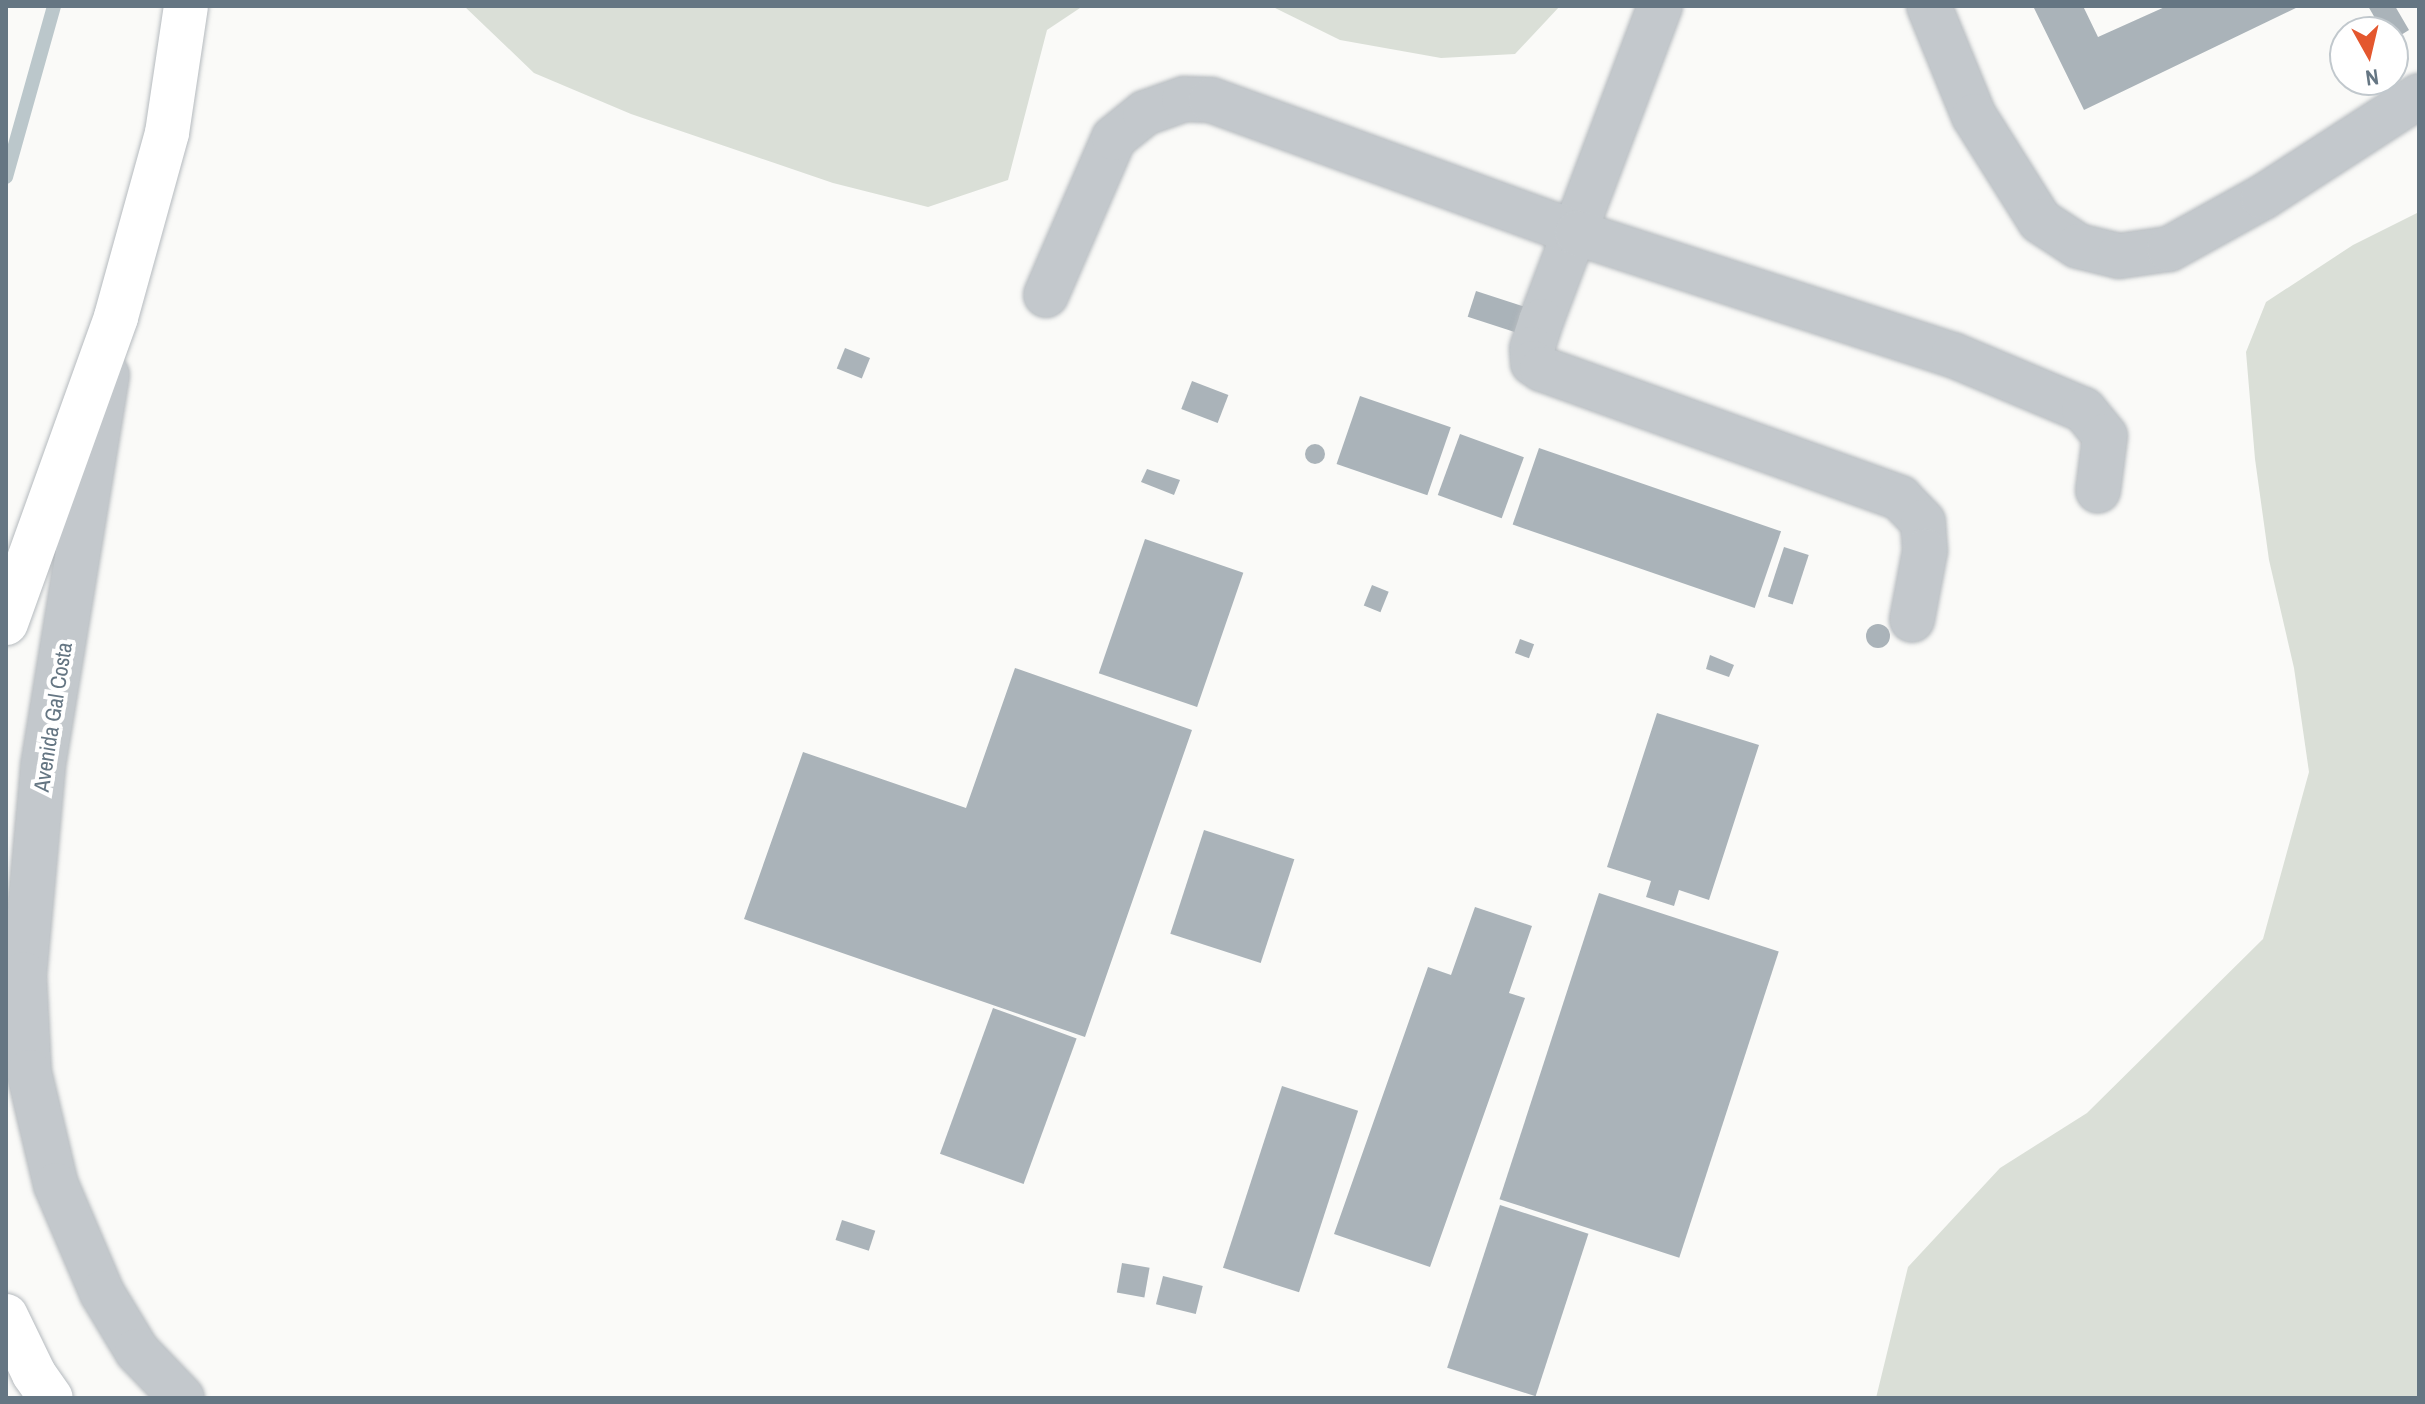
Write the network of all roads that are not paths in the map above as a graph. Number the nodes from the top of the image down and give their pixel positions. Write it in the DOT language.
graph roads {
  1 [pos="186,6"];
  2 [pos="1660,6"];
  3 [pos="1929,6"];
  4 [pos="2419,96"];
  5 [pos="1577,233"];
  6 [pos="1046,295"];
  7 [pos="116,317"];
  8 [pos="2098,491"];
  9 [pos="1912,620"];
  10 [pos="6,623"];
  11 [pos="6,1316"];
  12 [pos="51,1398"];
  13 [pos="182,1398"];
  1 -- 7 [label="main road, Avenida Gal Costa"];
  2 -- 5 [label="street"];
  3 -- 4 [label="street"];
  5 -- 6 [label="street"];
  5 -- 8 [label="street"];
  5 -- 9 [label="street"];
  7 -- 10 [label="main road"];
  7 -- 13 [label="street, Avenida Gal Costa"];
  11 -- 12 [label="main road"];
}
